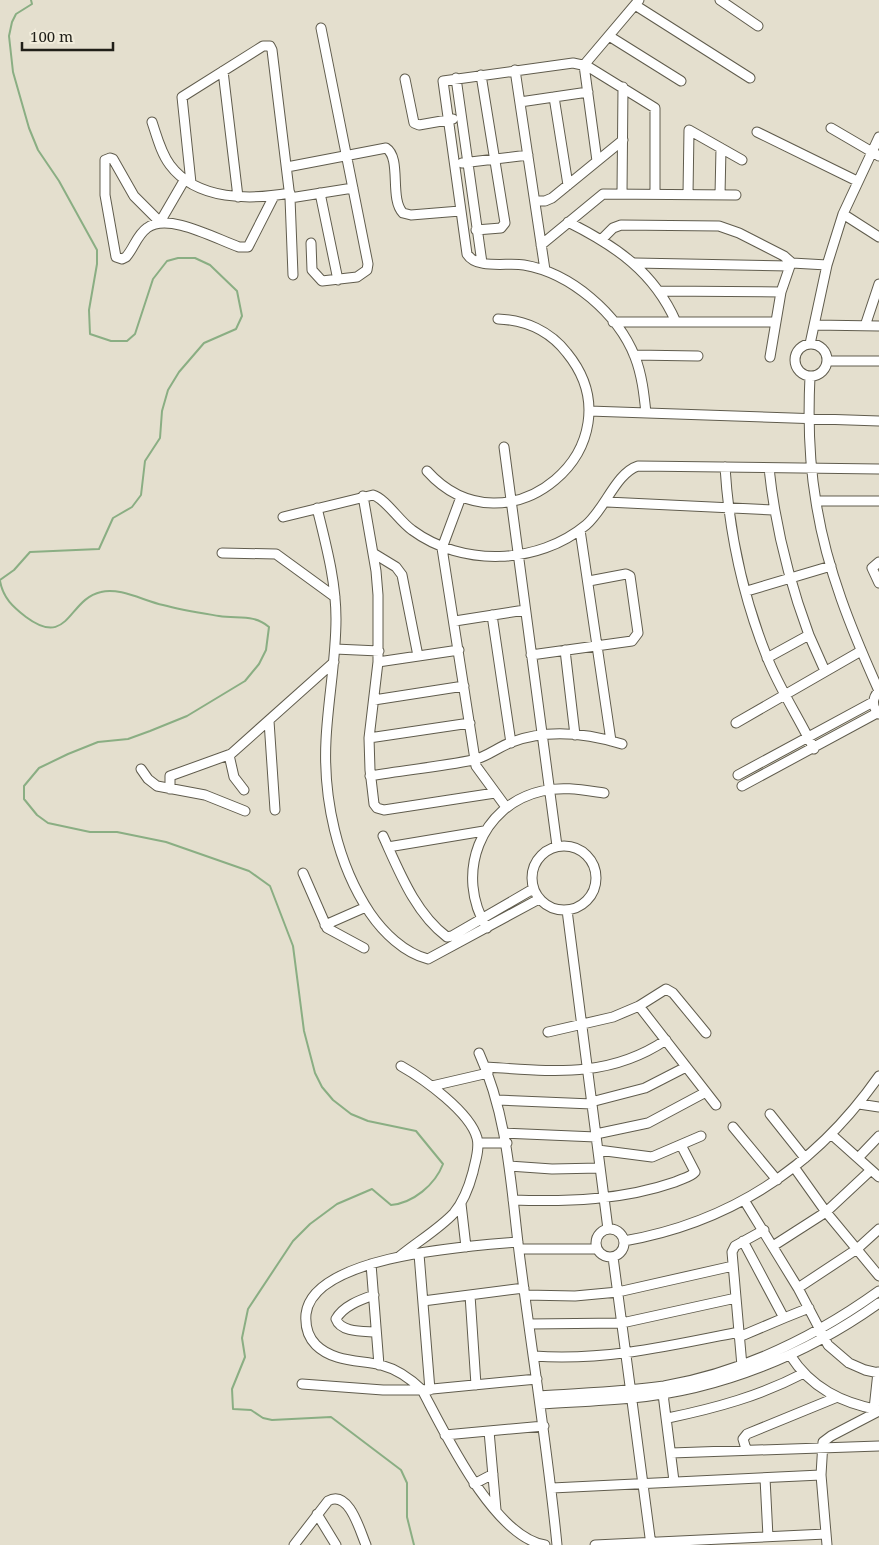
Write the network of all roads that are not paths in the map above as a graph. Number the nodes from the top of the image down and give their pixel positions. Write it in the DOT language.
graph roads {
  1 [pos="720,0"];
  2 [pos="637,2"];
  3 [pos="758,26"];
  4 [pos="321,28"];
  5 [pos="609,36"];
  6 [pos="584,65"];
  7 [pos="515,70"];
  8 [pos="223,71"];
  9 [pos="481,75"];
  10 [pos="456,78"];
  11 [pos="750,78"];
  12 [pos="405,79"];
  13 [pos="681,81"];
  14 [pos="623,87"];
  15 [pos="588,92"];
  16 [pos="554,97"];
  17 [pos="520,102"];
  18 [pos="461,118"];
  19 [pos="448,120"];
  20 [pos="152,122"];
  21 [pos="831,128"];
  22 [pos="757,132"];
  23 [pos="879,138"];
  24 [pos="623,140"];
  25 [pos="721,148"];
  26 [pos="875,153"];
  27 [pos="346,155"];
  28 [pos="528,156"];
  29 [pos="495,159"];
  30 [pos="742,160"];
  31 [pos="597,161"];
  32 [pos="467,162"];
  33 [pos="454,164"];
  34 [pos="287,167"];
  35 [pos="188,181"];
  36 [pos="856,181"];
  37 [pos="568,185"];
  38 [pos="353,188"];
  39 [pos="320,193"];
  40 [pos="622,193"];
  41 [pos="655,194"];
  42 [pos="688,194"];
  43 [pos="290,195"];
  44 [pos="720,195"];
  45 [pos="736,195"];
  46 [pos="274,196"];
  47 [pos="238,198"];
  48 [pos="535,201"];
  49 [pos="460,210"];
  50 [pos="842,214"];
  51 [pos="160,222"];
  52 [pos="568,222"];
  53 [pos="462,223"];
  54 [pos="476,226"];
  55 [pos="879,237"];
  56 [pos="602,239"];
  57 [pos="311,243"];
  58 [pos="541,245"];
  59 [pos="482,263"];
  60 [pos="635,263"];
  61 [pos="790,264"];
  62 [pos="827,266"];
  63 [pos="545,270"];
  64 [pos="293,275"];
  65 [pos="338,280"];
  66 [pos="879,284"];
  67 [pos="659,291"];
  68 [pos="781,292"];
  69 [pos="498,319"];
  70 [pos="613,322"];
  71 [pos="676,322"];
  72 [pos="775,322"];
  73 [pos="814,325"];
  74 [pos="865,326"];
  75 [pos="879,326"];
  76 [pos="810,344"];
  77 [pos="634,355"];
  78 [pos="698,356"];
  79 [pos="770,357"];
  80 [pos="827,361"];
  81 [pos="879,361"];
  82 [pos="810,376"];
  83 [pos="589,411"];
  84 [pos="646,413"];
  85 [pos="808,419"];
  86 [pos="879,421"];
  87 [pos="504,447"];
  88 [pos="725,467"];
  89 [pos="770,468"];
  90 [pos="812,468"];
  91 [pos="879,470"];
  92 [pos="428,471"];
  93 [pos="363,496"];
  94 [pos="461,497"];
  95 [pos="511,501"];
  96 [pos="816,501"];
  97 [pos="879,501"];
  98 [pos="607,502"];
  99 [pos="317,508"];
  100 [pos="728,508"];
  101 [pos="773,510"];
  102 [pos="282,517"];
  103 [pos="580,530"];
  104 [pos="442,548"];
  105 [pos="373,553"];
  106 [pos="222,554"];
  107 [pos="518,555"];
  108 [pos="879,562"];
  109 [pos="831,566"];
  110 [pos="790,578"];
  111 [pos="589,580"];
  112 [pos="879,583"];
  113 [pos="747,591"];
  114 [pos="335,597"];
  115 [pos="525,610"];
  116 [pos="492,615"];
  117 [pos="455,621"];
  118 [pos="809,635"];
  119 [pos="598,646"];
  120 [pos="335,649"];
  121 [pos="459,650"];
  122 [pos="564,650"];
  123 [pos="378,651"];
  124 [pos="861,651"];
  125 [pos="531,655"];
  126 [pos="418,656"];
  127 [pos="767,658"];
  128 [pos="334,662"];
  129 [pos="378,662"];
  130 [pos="825,671"];
  131 [pos="464,686"];
  132 [pos="786,694"];
  133 [pos="374,700"];
  134 [pos="873,702"];
  135 [pos="878,714"];
  136 [pos="269,721"];
  137 [pos="470,723"];
  138 [pos="736,723"];
  139 [pos="542,735"];
  140 [pos="575,735"];
  141 [pos="369,738"];
  142 [pos="808,738"];
  143 [pos="611,741"];
  144 [pos="511,742"];
  145 [pos="622,744"];
  146 [pos="814,749"];
  147 [pos="229,755"];
  148 [pos="475,759"];
  149 [pos="141,769"];
  150 [pos="738,775"];
  151 [pos="370,776"];
  152 [pos="742,786"];
  153 [pos="170,788"];
  154 [pos="549,789"];
  155 [pos="244,790"];
  156 [pos="495,793"];
  157 [pos="604,793"];
  158 [pos="506,807"];
  159 [pos="275,810"];
  160 [pos="245,811"];
  161 [pos="484,831"];
  162 [pos="383,836"];
  163 [pos="556,846"];
  164 [pos="388,847"];
  165 [pos="303,872"];
  166 [pos="533,889"];
  167 [pos="539,898"];
  168 [pos="366,907"];
  169 [pos="567,910"];
  170 [pos="481,919"];
  171 [pos="325,925"];
  172 [pos="487,928"];
  173 [pos="364,948"];
  174 [pos="639,1006"];
  175 [pos="581,1026"];
  176 [pos="548,1032"];
  177 [pos="706,1033"];
  178 [pos="666,1040"];
  179 [pos="479,1053"];
  180 [pos="401,1066"];
  181 [pos="686,1067"];
  182 [pos="487,1070"];
  183 [pos="587,1070"];
  184 [pos="879,1076"];
  185 [pos="432,1086"];
  186 [pos="706,1092"];
  187 [pos="498,1100"];
  188 [pos="592,1103"];
  189 [pos="859,1104"];
  190 [pos="716,1105"];
  191 [pos="879,1107"];
  192 [pos="770,1114"];
  193 [pos="733,1127"];
  194 [pos="505,1133"];
  195 [pos="832,1134"];
  196 [pos="596,1136"];
  197 [pos="701,1136"];
  198 [pos="878,1140"];
  199 [pos="478,1143"];
  200 [pos="507,1143"];
  201 [pos="682,1145"];
  202 [pos="598,1150"];
  203 [pos="805,1158"];
  204 [pos="858,1158"];
  205 [pos="509,1166"];
  206 [pos="794,1167"];
  207 [pos="600,1168"];
  208 [pos="871,1170"];
  209 [pos="879,1177"];
  210 [pos="777,1180"];
  211 [pos="604,1198"];
  212 [pos="513,1200"];
  213 [pos="744,1200"];
  214 [pos="460,1204"];
  215 [pos="826,1212"];
  216 [pos="608,1229"];
  217 [pos="879,1229"];
  218 [pos="764,1230"];
  219 [pos="624,1241"];
  220 [pos="743,1241"];
  221 [pos="518,1246"];
  222 [pos="773,1246"];
  223 [pos="466,1247"];
  224 [pos="597,1249"];
  225 [pos="857,1249"];
  226 [pos="419,1254"];
  227 [pos="398,1257"];
  228 [pos="613,1257"];
  229 [pos="371,1264"];
  230 [pos="733,1266"];
  231 [pos="879,1276"];
  232 [pos="798,1288"];
  233 [pos="524,1291"];
  234 [pos="879,1291"];
  235 [pos="618,1292"];
  236 [pos="470,1295"];
  237 [pos="374,1296"];
  238 [pos="736,1298"];
  239 [pos="423,1301"];
  240 [pos="879,1303"];
  241 [pos="809,1308"];
  242 [pos="784,1318"];
  243 [pos="622,1323"];
  244 [pos="530,1324"];
  245 [pos="376,1332"];
  246 [pos="739,1334"];
  247 [pos="822,1334"];
  248 [pos="626,1354"];
  249 [pos="790,1355"];
  250 [pos="534,1356"];
  251 [pos="378,1364"];
  252 [pos="742,1366"];
  253 [pos="878,1372"];
  254 [pos="804,1373"];
  255 [pos="537,1379"];
  256 [pos="302,1384"];
  257 [pos="476,1385"];
  258 [pos="426,1390"];
  259 [pos="632,1394"];
  260 [pos="664,1394"];
  261 [pos="835,1398"];
  262 [pos="540,1400"];
  263 [pos="877,1410"];
  264 [pos="668,1418"];
  265 [pos="544,1426"];
  266 [pos="490,1431"];
  267 [pos="445,1435"];
  268 [pos="879,1446"];
  269 [pos="821,1448"];
  270 [pos="746,1449"];
  271 [pos="671,1453"];
  272 [pos="493,1474"];
  273 [pos="821,1476"];
  274 [pos="764,1478"];
  275 [pos="674,1481"];
  276 [pos="642,1483"];
  277 [pos="474,1484"];
  278 [pos="552,1488"];
  279 [pos="496,1510"];
  280 [pos="318,1514"];
  281 [pos="826,1534"];
  282 [pos="768,1537"];
  283 [pos="651,1544"];
  284 [pos="294,1545"];
  285 [pos="336,1545"];
  286 [pos="366,1545"];
  287 [pos="545,1545"];
  288 [pos="557,1545"];
  289 [pos="596,1545"];
  290 [pos="828,1545"];
  1 -- 3 [label="street"];
  2 -- 5 [label="street"];
  2 -- 11 [label="street"];
  4 -- 27 [label="street"];
  5 -- 6 [label="street"];
  5 -- 13 [label="street"];
  6 -- 7 [label="street"];
  6 -- 14 [label="street"];
  6 -- 15 [label="street"];
  7 -- 9 [label="street"];
  7 -- 17 [label="street"];
  8 -- 34 [label="street"];
  8 -- 35 [label="street"];
  8 -- 47 [label="street"];
  9 -- 10 [label="street"];
  9 -- 29 [label="street"];
  10 -- 18 [label="street"];
  10 -- 19 [label="street"];
  12 -- 19 [label="street"];
  14 -- 24 [label="street"];
  14 -- 41 [label="street"];
  15 -- 16 [label="street"];
  15 -- 31 [label="street"];
  16 -- 17 [label="street"];
  16 -- 37 [label="street"];
  17 -- 28 [label="street"];
  18 -- 19 [label="street"];
  18 -- 32 [label="street"];
  19 -- 33 [label="street"];
  20 -- 35 [label="street"];
  21 -- 26 [label="street"];
  22 -- 36 [label="street"];
  23 -- 26 [label="street"];
  24 -- 31 [label="street"];
  24 -- 40 [label="street"];
  25 -- 30 [label="street"];
  25 -- 42 [label="street"];
  25 -- 44 [label="street"];
  26 -- 36 [label="street"];
  27 -- 34 [label="street"];
  27 -- 38 [label="street"];
  27 -- 49 [label="street"];
  28 -- 29 [label="street"];
  28 -- 48 [label="street"];
  29 -- 32 [label="street"];
  29 -- 54 [label="street"];
  31 -- 37 [label="street"];
  32 -- 33 [label="street"];
  32 -- 54 [label="street"];
  33 -- 49 [label="street"];
  34 -- 43 [label="street"];
  35 -- 47 [label="street"];
  35 -- 51 [label="street"];
  36 -- 50 [label="street"];
  37 -- 48 [label="street"];
  38 -- 39 [label="street"];
  38 -- 65 [label="street"];
  39 -- 43 [label="street"];
  39 -- 65 [label="street"];
  40 -- 41 [label="street"];
  40 -- 52 [label="street"];
  41 -- 42 [label="street"];
  42 -- 44 [label="street"];
  43 -- 46 [label="street"];
  43 -- 64 [label="street"];
  44 -- 45 [label="street"];
  46 -- 47 [label="street"];
  46 -- 51 [label="street"];
  48 -- 58 [label="street"];
  49 -- 53 [label="street"];
  50 -- 55 [label="street"];
  50 -- 62 [label="street"];
  51 -- 51 [label="street"];
  52 -- 56 [label="street"];
  52 -- 58 [label="street"];
  53 -- 54 [label="street"];
  53 -- 59 [label="street"];
  54 -- 59 [label="street"];
  56 -- 60 [label="street"];
  56 -- 61 [label="street"];
  57 -- 65 [label="street"];
  58 -- 63 [label="street"];
  59 -- 63 [label="street"];
  60 -- 61 [label="street"];
  60 -- 67 [label="street"];
  61 -- 62 [label="street"];
  61 -- 68 [label="street"];
  62 -- 73 [label="street"];
  63 -- 70 [label="street"];
  66 -- 74 [label="street"];
  67 -- 68 [label="street"];
  67 -- 71 [label="street"];
  68 -- 72 [label="street"];
  69 -- 83 [label="street"];
  70 -- 71 [label="street"];
  70 -- 77 [label="street"];
  71 -- 72 [label="street"];
  72 -- 79 [label="street"];
  73 -- 74 [label="street"];
  73 -- 76 [label="street"];
  74 -- 75 [label="street"];
  76 -- 80 [label="street"];
  76 -- 82 [label="street"];
  77 -- 78 [label="street"];
  77 -- 84 [label="street"];
  80 -- 81 [label="street"];
  80 -- 82 [label="street"];
  82 -- 85 [label="street"];
  83 -- 84 [label="street"];
  83 -- 95 [label="street"];
  84 -- 85 [label="street"];
  85 -- 86 [label="street"];
  85 -- 90 [label="street"];
  87 -- 95 [label="street"];
  88 -- 89 [label="street"];
  88 -- 98 [label="street"];
  88 -- 100 [label="street"];
  89 -- 90 [label="street"];
  89 -- 101 [label="street"];
  90 -- 91 [label="street"];
  90 -- 96 [label="street"];
  92 -- 94 [label="street"];
  93 -- 99 [label="street"];
  93 -- 104 [label="street"];
  93 -- 105 [label="street"];
  94 -- 95 [label="street"];
  94 -- 104 [label="street"];
  95 -- 107 [label="street"];
  96 -- 97 [label="street"];
  96 -- 109 [label="street"];
  98 -- 100 [label="street"];
  98 -- 103 [label="street"];
  99 -- 102 [label="street"];
  99 -- 114 [label="street"];
  100 -- 101 [label="street"];
  100 -- 113 [label="street"];
  101 -- 110 [label="street"];
  103 -- 107 [label="street"];
  103 -- 111 [label="street"];
  104 -- 107 [label="street"];
  104 -- 117 [label="street"];
  105 -- 123 [label="street"];
  105 -- 126 [label="street"];
  106 -- 114 [label="street"];
  107 -- 115 [label="street"];
  108 -- 112 [label="street"];
  109 -- 110 [label="street"];
  109 -- 124 [label="street"];
  110 -- 113 [label="street"];
  110 -- 118 [label="street"];
  111 -- 119 [label="street"];
  111 -- 119 [label="street"];
  113 -- 127 [label="street"];
  114 -- 120 [label="street"];
  115 -- 116 [label="street"];
  115 -- 125 [label="street"];
  116 -- 117 [label="street"];
  116 -- 144 [label="street"];
  117 -- 121 [label="street"];
  118 -- 127 [label="street"];
  118 -- 130 [label="street"];
  119 -- 122 [label="street"];
  119 -- 143 [label="street"];
  120 -- 123 [label="street"];
  120 -- 128 [label="street"];
  121 -- 126 [label="street"];
  121 -- 131 [label="street"];
  122 -- 125 [label="street"];
  122 -- 140 [label="street"];
  123 -- 129 [label="street"];
  124 -- 130 [label="street"];
  124 -- 134 [label="street"];
  125 -- 139 [label="street"];
  126 -- 129 [label="street"];
  127 -- 132 [label="street"];
  128 -- 136 [label="street"];
  128 -- 168 [label="street"];
  129 -- 133 [label="street"];
  130 -- 132 [label="street"];
  131 -- 133 [label="street"];
  131 -- 137 [label="street"];
  132 -- 138 [label="street"];
  132 -- 142 [label="street"];
  133 -- 141 [label="street"];
  134 -- 135 [label="street"];
  134 -- 142 [label="street"];
  135 -- 146 [label="street"];
  136 -- 147 [label="street"];
  136 -- 159 [label="street"];
  137 -- 141 [label="street"];
  137 -- 148 [label="street"];
  139 -- 140 [label="street"];
  139 -- 144 [label="street"];
  139 -- 154 [label="street"];
  140 -- 143 [label="street"];
  141 -- 151 [label="street"];
  142 -- 146 [label="street"];
  142 -- 150 [label="street"];
  143 -- 145 [label="street"];
  144 -- 148 [label="street"];
  146 -- 152 [label="street"];
  147 -- 153 [label="street"];
  147 -- 155 [label="street"];
  148 -- 151 [label="street"];
  148 -- 156 [label="street"];
  149 -- 153 [label="street"];
  151 -- 156 [label="street"];
  153 -- 160 [label="street"];
  154 -- 157 [label="street"];
  154 -- 158 [label="street"];
  154 -- 163 [label="street"];
  156 -- 158 [label="street"];
  158 -- 161 [label="street"];
  161 -- 164 [label="street"];
  161 -- 170 [label="street"];
  162 -- 164 [label="street"];
  163 -- 166 [label="street"];
  163 -- 169 [label="street"];
  164 -- 170 [label="street"];
  165 -- 171 [label="street"];
  166 -- 167 [label="street"];
  166 -- 170 [label="street"];
  167 -- 169 [label="street"];
  167 -- 172 [label="street"];
  168 -- 171 [label="street"];
  168 -- 172 [label="street"];
  169 -- 175 [label="street"];
  170 -- 172 [label="street"];
  171 -- 173 [label="street"];
  174 -- 175 [label="street"];
  174 -- 177 [label="street"];
  174 -- 178 [label="street"];
  175 -- 176 [label="street"];
  175 -- 183 [label="street"];
  178 -- 181 [label="street"];
  178 -- 183 [label="street"];
  179 -- 182 [label="street"];
  180 -- 185 [label="street"];
  181 -- 186 [label="street"];
  181 -- 188 [label="street"];
  182 -- 183 [label="street"];
  182 -- 185 [label="street"];
  182 -- 187 [label="street"];
  183 -- 188 [label="street"];
  184 -- 189 [label="street"];
  185 -- 199 [label="street"];
  186 -- 190 [label="street"];
  186 -- 196 [label="street"];
  187 -- 188 [label="street"];
  187 -- 194 [label="street"];
  188 -- 196 [label="street"];
  189 -- 191 [label="street"];
  189 -- 195 [label="street"];
  192 -- 203 [label="street"];
  193 -- 210 [label="street"];
  194 -- 196 [label="street"];
  194 -- 200 [label="street"];
  195 -- 203 [label="street"];
  195 -- 204 [label="street"];
  196 -- 202 [label="street"];
  197 -- 201 [label="street"];
  198 -- 204 [label="street"];
  199 -- 200 [label="street"];
  199 -- 214 [label="street"];
  200 -- 205 [label="street"];
  201 -- 202 [label="street"];
  201 -- 211 [label="street"];
  202 -- 207 [label="street"];
  203 -- 206 [label="street"];
  204 -- 208 [label="street"];
  205 -- 207 [label="street"];
  205 -- 212 [label="street"];
  206 -- 210 [label="street"];
  206 -- 215 [label="street"];
  207 -- 211 [label="street"];
  208 -- 209 [label="street"];
  208 -- 215 [label="street"];
  210 -- 213 [label="street"];
  211 -- 212 [label="street"];
  211 -- 216 [label="street"];
  212 -- 221 [label="street"];
  213 -- 218 [label="street"];
  213 -- 219 [label="street"];
  214 -- 223 [label="street"];
  214 -- 227 [label="street"];
  215 -- 222 [label="street"];
  215 -- 225 [label="street"];
  216 -- 219 [label="street"];
  216 -- 224 [label="street"];
  217 -- 225 [label="street"];
  218 -- 220 [label="street"];
  218 -- 222 [label="street"];
  219 -- 228 [label="street"];
  220 -- 230 [label="street"];
  220 -- 242 [label="street"];
  221 -- 223 [label="street"];
  221 -- 224 [label="street"];
  221 -- 233 [label="street"];
  222 -- 232 [label="street"];
  223 -- 226 [label="street"];
  224 -- 228 [label="street"];
  225 -- 231 [label="street"];
  225 -- 232 [label="street"];
  226 -- 227 [label="street"];
  226 -- 239 [label="street"];
  227 -- 229 [label="street"];
  228 -- 235 [label="street"];
  229 -- 237 [label="street"];
  229 -- 251 [label="street"];
  230 -- 235 [label="street"];
  230 -- 238 [label="street"];
  232 -- 241 [label="street"];
  233 -- 235 [label="street"];
  233 -- 236 [label="street"];
  233 -- 244 [label="street"];
  234 -- 247 [label="street"];
  235 -- 243 [label="street"];
  236 -- 239 [label="street"];
  236 -- 257 [label="street"];
  237 -- 245 [label="street"];
  237 -- 245 [label="street"];
  238 -- 243 [label="street"];
  238 -- 246 [label="street"];
  239 -- 258 [label="street"];
  240 -- 247 [label="street"];
  241 -- 242 [label="street"];
  241 -- 247 [label="street"];
  242 -- 246 [label="street"];
  243 -- 244 [label="street"];
  243 -- 248 [label="street"];
  244 -- 250 [label="street"];
  245 -- 251 [label="street"];
  246 -- 248 [label="street"];
  246 -- 252 [label="street"];
  247 -- 249 [label="street"];
  247 -- 252 [label="street"];
  247 -- 253 [label="street"];
  248 -- 250 [label="street"];
  248 -- 259 [label="street"];
  249 -- 254 [label="street"];
  249 -- 260 [label="street"];
  250 -- 255 [label="street"];
  251 -- 258 [label="street"];
  252 -- 259 [label="street"];
  253 -- 263 [label="street"];
  254 -- 261 [label="street"];
  254 -- 264 [label="street"];
  255 -- 257 [label="street"];
  255 -- 262 [label="street"];
  256 -- 258 [label="street"];
  257 -- 258 [label="street"];
  258 -- 267 [label="street"];
  259 -- 260 [label="street"];
  259 -- 262 [label="street"];
  259 -- 276 [label="street"];
  260 -- 264 [label="street"];
  261 -- 263 [label="street"];
  261 -- 270 [label="street"];
  262 -- 265 [label="street"];
  263 -- 269 [label="street"];
  264 -- 271 [label="street"];
  265 -- 266 [label="street"];
  265 -- 278 [label="street"];
  266 -- 267 [label="street"];
  266 -- 272 [label="street"];
  267 -- 277 [label="street"];
  268 -- 269 [label="street"];
  269 -- 270 [label="street"];
  269 -- 273 [label="street"];
  270 -- 271 [label="street"];
  271 -- 275 [label="street"];
  272 -- 277 [label="street"];
  272 -- 279 [label="street"];
  273 -- 274 [label="street"];
  273 -- 281 [label="street"];
  274 -- 275 [label="street"];
  274 -- 282 [label="street"];
  275 -- 276 [label="street"];
  276 -- 278 [label="street"];
  276 -- 283 [label="street"];
  277 -- 279 [label="street"];
  278 -- 288 [label="street"];
  279 -- 287 [label="street"];
  280 -- 284 [label="street"];
  280 -- 285 [label="street"];
  280 -- 286 [label="street"];
  281 -- 282 [label="street"];
  281 -- 290 [label="street"];
  282 -- 283 [label="street"];
  283 -- 289 [label="street"];
}
